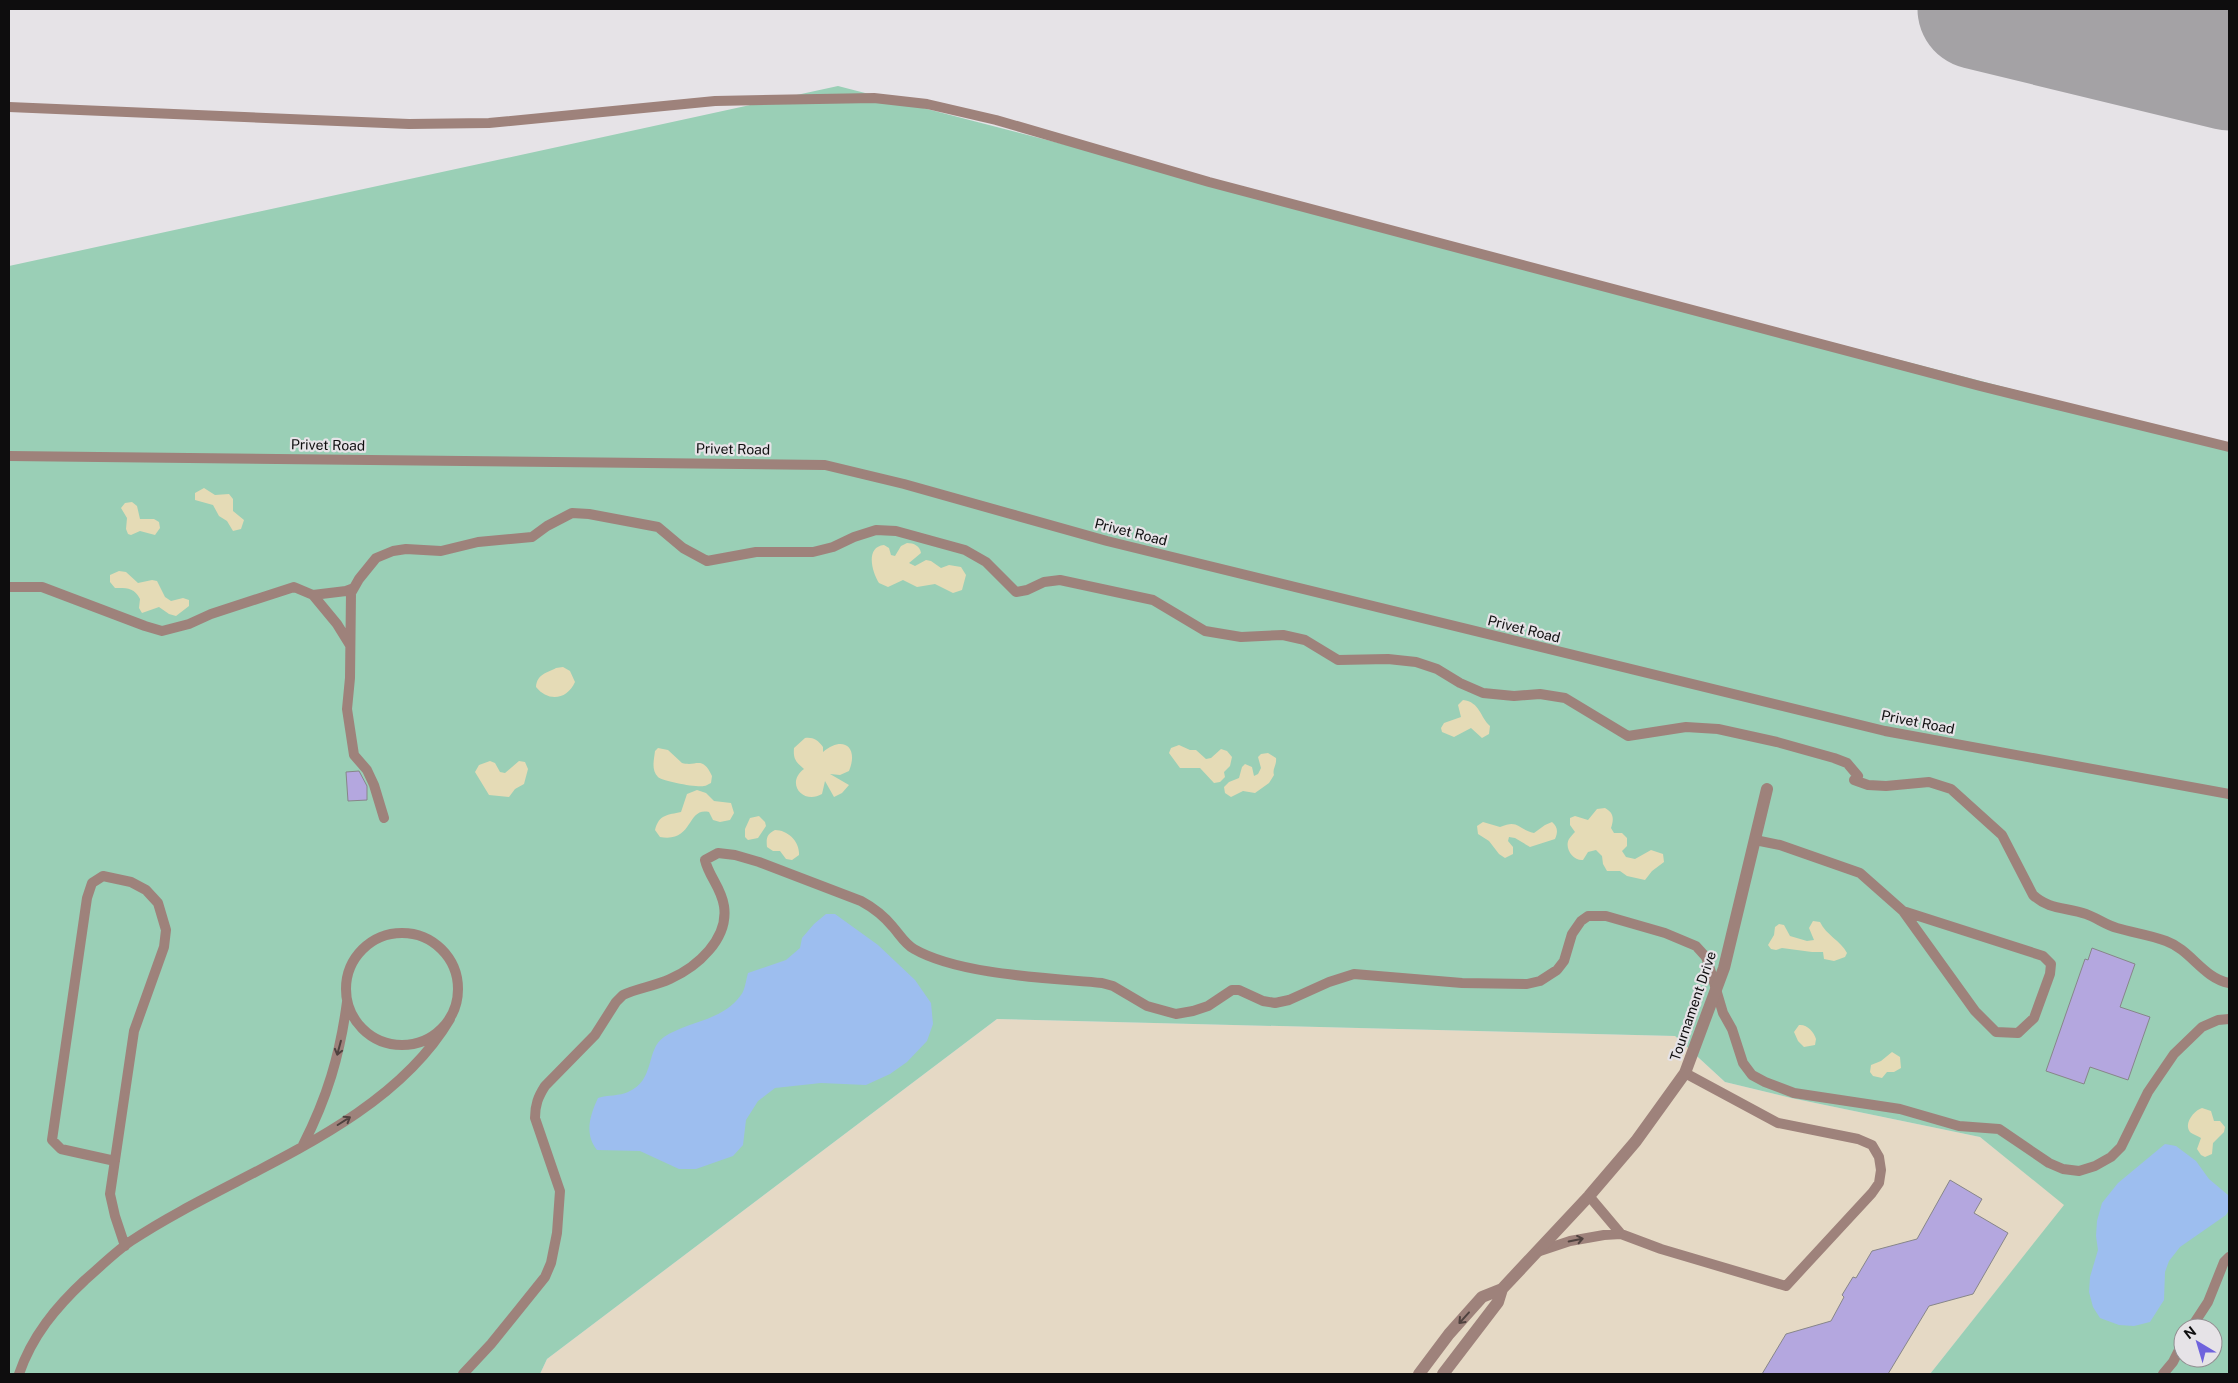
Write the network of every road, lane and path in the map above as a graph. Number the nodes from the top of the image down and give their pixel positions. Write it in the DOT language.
graph roads {
  1 [pos="9,107"];
  2 [pos="2229,446"];
  3 [pos="9,456"];
  4 [pos="9,587"];
  5 [pos="354,588"];
  6 [pos="313,595"];
  7 [pos="350,645"];
  8 [pos="1767,789"];
  9 [pos="2229,794"];
  10 [pos="384,818"];
  11 [pos="1755,840"];
  12 [pos="1903,911"];
  13 [pos="2229,983"];
  14 [pos="1716,990"];
  15 [pos="347,1000"];
  16 [pos="2229,1019"];
  17 [pos="450,1020"];
  18 [pos="1685,1073"];
  19 [pos="302,1146"];
  20 [pos="115,1161"];
  21 [pos="1589,1196"];
  22 [pos="1621,1234"];
  23 [pos="125,1246"];
  24 [pos="1533,1253"];
  25 [pos="2229,1257"];
  26 [pos="1502,1289"];
  27 [pos="2198,1318"];
  28 [pos="2173,1362"];
  29 [pos="19,1374"];
  30 [pos="463,1374"];
  31 [pos="1419,1374"];
  32 [pos="1443,1374"];
  33 [pos="2162,1374"];
  1 -- 2 [label="lane"];
  3 -- 9 [label="lane, Privet Road"];
  4 -- 6 [label="lane"];
  5 -- 6 [label="lane"];
  5 -- 7 [label="lane"];
  5 -- 13 [label="lane"];
  6 -- 7 [label="lane"];
  7 -- 10 [label="lane"];
  8 -- 11 [label="street, Tournament Drive"];
  11 -- 12 [label="lane"];
  11 -- 14 [label="street, Tournament Drive"];
  12 -- 12 [label="lane"];
  14 -- 16 [label="lane"];
  14 -- 18 [label="street, Tournament Drive"];
  14 -- 30 [label="lane"];
  15 -- 17 [label="lane"];
  15 -- 17 [label="lane"];
  15 -- 19 [label="lane, one-way"];
  19 -- 17 [label="lane, one-way"];
  18 -- 21 [label="street, Tournament Drive"];
  18 -- 22 [label="lane"];
  19 -- 23 [label="lane"];
  20 -- 20 [label="lane"];
  20 -- 23 [label="lane"];
  21 -- 22 [label="lane"];
  21 -- 24 [label="street, Tournament Drive"];
  24 -- 22 [label="lane, one-way"];
  23 -- 29 [label="lane"];
  24 -- 26 [label="street, Tournament Drive"];
  25 -- 27 [label="lane"];
  26 -- 31 [label="street, Tournament Drive, one-way"];
  26 -- 32 [label="street, Tournament Drive"];
  28 -- 33 [label="lane"];
}
